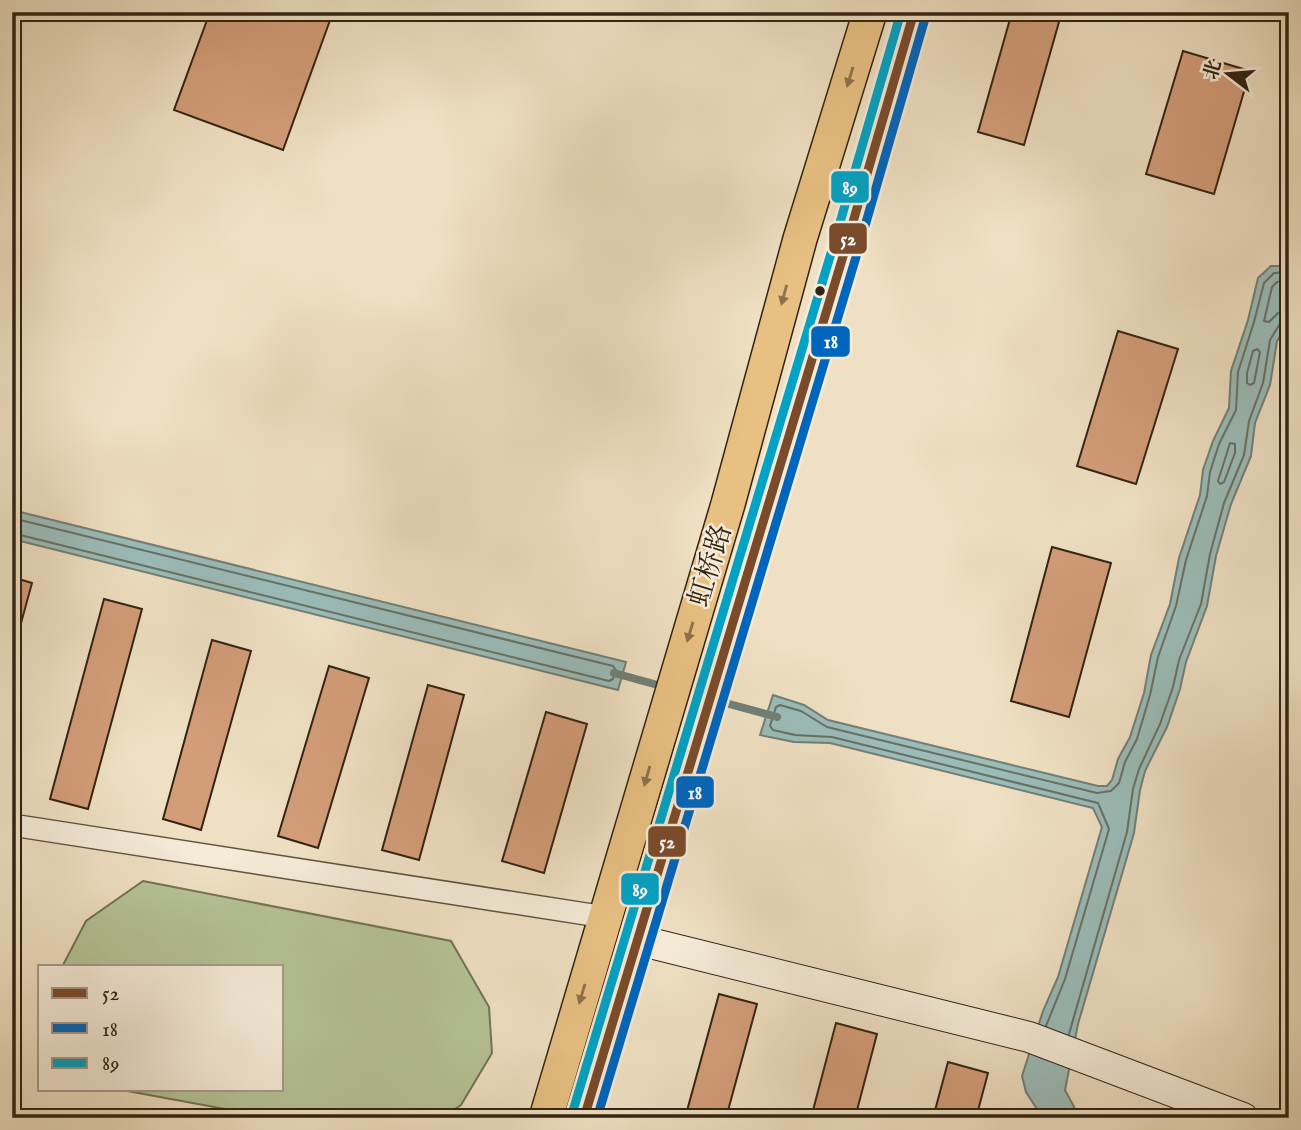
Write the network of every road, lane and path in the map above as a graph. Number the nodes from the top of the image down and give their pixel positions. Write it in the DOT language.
graph roads {
  1 [pos="870,12"];
  2 [pos="914,12"];
  3 [pos="12,825"];
  4 [pos="605,917"];
  5 [pos="638,940"];
  6 [pos="546,1118"];
  7 [pos="584,1118"];
  8 [pos="1243,1118"];
  1 -- 4 [label="main road, 虹桥路, one-way"];
  2 -- 5 [label="main road, 虹桥路"];
  3 -- 4 [label="street"];
  4 -- 6 [label="main road, 虹桥路, one-way"];
  5 -- 7 [label="main road, 虹桥路"];
  5 -- 8 [label="street"];
}
